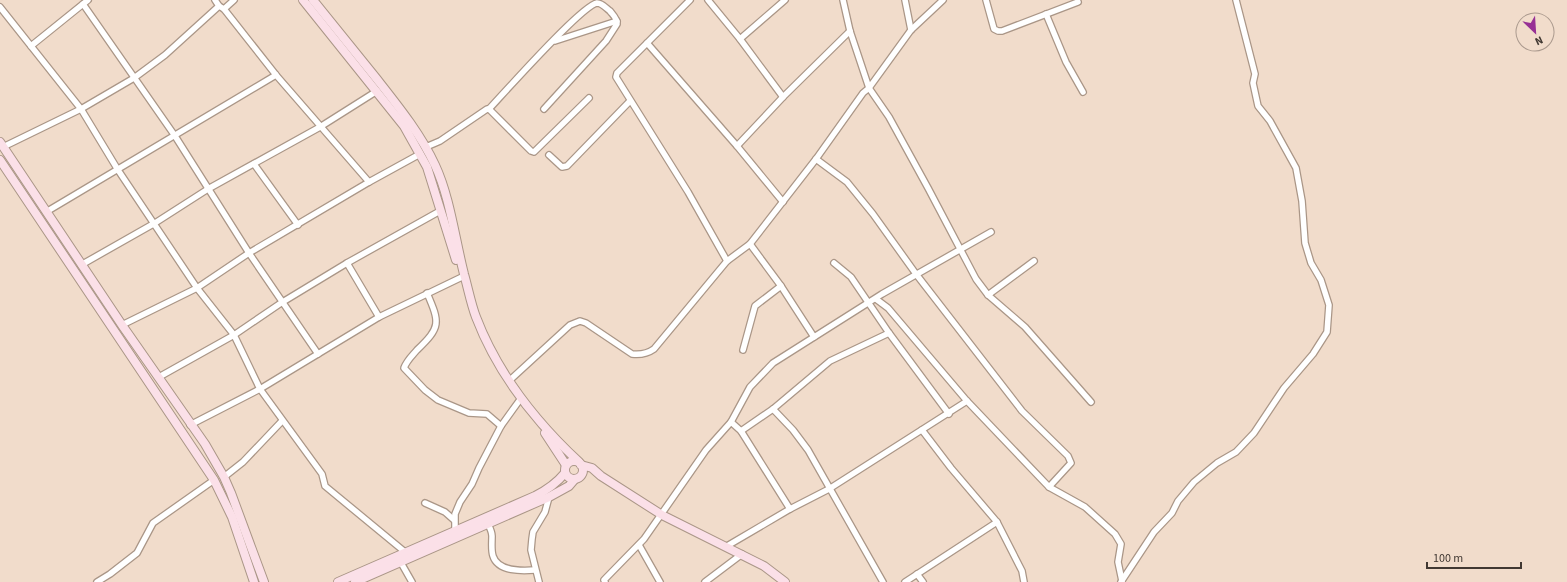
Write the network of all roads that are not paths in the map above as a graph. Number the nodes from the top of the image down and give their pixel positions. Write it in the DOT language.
graph roads {
  1 [pos="88,0"];
  2 [pos="215,0"];
  3 [pos="234,0"];
  4 [pos="303,0"];
  5 [pos="313,0"];
  6 [pos="690,0"];
  7 [pos="708,0"];
  8 [pos="785,0"];
  9 [pos="843,0"];
  10 [pos="905,0"];
  11 [pos="944,0"];
  12 [pos="986,0"];
  13 [pos="1236,0"];
  14 [pos="1078,2"];
  15 [pos="83,4"];
  16 [pos="0,7"];
  17 [pos="221,8"];
  18 [pos="1046,14"];
  19 [pos="617,21"];
  20 [pos="911,30"];
  21 [pos="850,31"];
  22 [pos="740,39"];
  23 [pos="552,41"];
  24 [pos="647,43"];
  25 [pos="31,46"];
  26 [pos="276,75"];
  27 [pos="134,78"];
  28 [pos="868,88"];
  29 [pos="377,91"];
  30 [pos="1082,92"];
  31 [pos="782,97"];
  32 [pos="589,98"];
  33 [pos="630,101"];
  34 [pos="81,109"];
  35 [pos="490,109"];
  36 [pos="544,109"];
  37 [pos="320,127"];
  38 [pos="175,136"];
  39 [pos="2,145"];
  40 [pos="737,146"];
  41 [pos="426,147"];
  42 [pos="420,154"];
  43 [pos="549,155"];
  44 [pos="816,159"];
  45 [pos="0,160"];
  46 [pos="254,164"];
  47 [pos="118,170"];
  48 [pos="369,182"];
  49 [pos="208,189"];
  50 [pos="783,202"];
  51 [pos="440,211"];
  52 [pos="46,212"];
  53 [pos="155,223"];
  54 [pos="298,225"];
  55 [pos="991,232"];
  56 [pos="750,244"];
  57 [pos="961,249"];
  58 [pos="249,253"];
  59 [pos="727,261"];
  60 [pos="1034,261"];
  61 [pos="348,263"];
  62 [pos="834,263"];
  63 [pos="81,265"];
  64 [pos="916,274"];
  65 [pos="462,278"];
  66 [pos="781,286"];
  67 [pos="197,288"];
  68 [pos="427,293"];
  69 [pos="988,295"];
  70 [pos="876,299"];
  71 [pos="281,303"];
  72 [pos="868,303"];
  73 [pos="379,317"];
  74 [pos="122,325"];
  75 [pos="889,333"];
  76 [pos="234,335"];
  77 [pos="814,337"];
  78 [pos="743,350"];
  79 [pos="318,354"];
  80 [pos="159,378"];
  81 [pos="510,380"];
  82 [pos="260,389"];
  83 [pos="519,401"];
  84 [pos="968,401"];
  85 [pos="1091,402"];
  86 [pos="773,409"];
  87 [pos="949,414"];
  88 [pos="282,421"];
  89 [pos="731,422"];
  90 [pos="190,424"];
  91 [pos="501,426"];
  92 [pos="922,430"];
  93 [pos="742,431"];
  94 [pos="580,464"];
  95 [pos="566,469"];
  96 [pos="224,476"];
  97 [pos="601,476"];
  98 [pos="579,477"];
  99 [pos="214,480"];
  100 [pos="1049,487"];
  101 [pos="830,489"];
  102 [pos="549,498"];
  103 [pos="425,503"];
  104 [pos="790,509"];
  105 [pos="662,515"];
  106 [pos="454,520"];
  107 [pos="997,522"];
  108 [pos="488,524"];
  109 [pos="455,531"];
  110 [pos="639,545"];
  111 [pos="727,546"];
  112 [pos="405,552"];
  113 [pos="742,554"];
  114 [pos="400,561"];
  115 [pos="535,570"];
  116 [pos="917,574"];
  117 [pos="1122,581"];
  118 [pos="97,582"];
  119 [pos="254,582"];
  120 [pos="264,582"];
  121 [pos="338,582"];
  122 [pos="355,582"];
  123 [pos="412,582"];
  124 [pos="540,582"];
  125 [pos="605,582"];
  126 [pos="660,582"];
  127 [pos="705,582"];
  128 [pos="785,582"];
  129 [pos="883,582"];
  130 [pos="905,582"];
  131 [pos="923,582"];
  132 [pos="1024,582"];
  1 -- 15 [label="street"];
  2 -- 17 [label="street"];
  3 -- 17 [label="street"];
  4 -- 29 [label="main road"];
  5 -- 41 [label="main road"];
  6 -- 24 [label="street"];
  7 -- 22 [label="street"];
  8 -- 22 [label="street"];
  9 -- 21 [label="street"];
  10 -- 20 [label="street"];
  11 -- 20 [label="street"];
  12 -- 18 [label="street"];
  13 -- 117 [label="street"];
  14 -- 18 [label="street"];
  15 -- 25 [label="street"];
  15 -- 27 [label="street"];
  16 -- 25 [label="street"];
  17 -- 26 [label="street"];
  17 -- 27 [label="street"];
  18 -- 30 [label="street"];
  19 -- 23 [label="street"];
  19 -- 23 [label="street"];
  19 -- 36 [label="street"];
  20 -- 28 [label="street"];
  21 -- 28 [label="street"];
  21 -- 31 [label="street"];
  22 -- 31 [label="street"];
  23 -- 35 [label="street"];
  24 -- 33 [label="street"];
  24 -- 40 [label="street"];
  25 -- 34 [label="street"];
  26 -- 37 [label="street"];
  26 -- 38 [label="street"];
  27 -- 34 [label="street"];
  27 -- 38 [label="street"];
  28 -- 44 [label="street"];
  28 -- 57 [label="street"];
  29 -- 37 [label="street"];
  29 -- 42 [label="main road"];
  31 -- 40 [label="street"];
  32 -- 35 [label="street"];
  33 -- 43 [label="street"];
  33 -- 59 [label="street"];
  34 -- 39 [label="street"];
  34 -- 47 [label="street"];
  35 -- 41 [label="street"];
  37 -- 46 [label="street"];
  37 -- 48 [label="street"];
  38 -- 47 [label="street"];
  38 -- 49 [label="street"];
  39 -- 52 [label="main road"];
  40 -- 50 [label="street"];
  41 -- 81 [label="main road"];
  42 -- 48 [label="street"];
  42 -- 51 [label="main road"];
  44 -- 50 [label="street"];
  44 -- 64 [label="street"];
  45 -- 99 [label="main road"];
  46 -- 49 [label="street"];
  46 -- 54 [label="street"];
  47 -- 52 [label="street"];
  47 -- 53 [label="street"];
  48 -- 54 [label="street"];
  49 -- 53 [label="street"];
  49 -- 58 [label="street"];
  50 -- 56 [label="street"];
  51 -- 61 [label="street"];
  51 -- 65 [label="main road"];
  52 -- 63 [label="main road"];
  53 -- 63 [label="street"];
  53 -- 67 [label="street"];
  54 -- 58 [label="street"];
  55 -- 57 [label="street"];
  56 -- 59 [label="street"];
  56 -- 66 [label="street"];
  57 -- 64 [label="street"];
  57 -- 69 [label="street"];
  58 -- 67 [label="street"];
  58 -- 71 [label="street"];
  59 -- 81 [label="street"];
  60 -- 69 [label="street"];
  61 -- 71 [label="street"];
  61 -- 73 [label="street"];
  62 -- 72 [label="street"];
  63 -- 74 [label="main road"];
  64 -- 70 [label="street"];
  64 -- 100 [label="street"];
  65 -- 68 [label="street"];
  65 -- 83 [label="main road"];
  66 -- 77 [label="street"];
  66 -- 78 [label="street"];
  67 -- 74 [label="street"];
  67 -- 76 [label="street"];
  68 -- 73 [label="street"];
  68 -- 91 [label="street"];
  69 -- 85 [label="street"];
  70 -- 72 [label="street"];
  70 -- 84 [label="street"];
  71 -- 76 [label="street"];
  71 -- 79 [label="street"];
  72 -- 75 [label="street"];
  72 -- 77 [label="street"];
  73 -- 79 [label="street"];
  74 -- 80 [label="main road"];
  75 -- 86 [label="street"];
  75 -- 87 [label="street"];
  76 -- 80 [label="street"];
  76 -- 82 [label="street"];
  77 -- 89 [label="street"];
  79 -- 82 [label="street"];
  80 -- 90 [label="main road"];
  81 -- 94 [label="main road"];
  82 -- 88 [label="street"];
  82 -- 90 [label="street"];
  83 -- 91 [label="street"];
  83 -- 95 [label="main road"];
  84 -- 87 [label="street"];
  84 -- 100 [label="street"];
  86 -- 93 [label="street"];
  86 -- 101 [label="street"];
  87 -- 92 [label="street"];
  88 -- 96 [label="street"];
  88 -- 112 [label="street"];
  89 -- 93 [label="street"];
  89 -- 105 [label="street"];
  90 -- 96 [label="main road"];
  91 -- 106 [label="street"];
  92 -- 101 [label="street"];
  92 -- 107 [label="street"];
  93 -- 104 [label="street"];
  94 -- 95 [label="main road"];
  94 -- 97 [label="main road"];
  94 -- 98 [label="main road"];
  95 -- 98 [label="main road"];
  95 -- 109 [label="main road"];
  96 -- 120 [label="main road"];
  97 -- 98 [label="main road"];
  97 -- 105 [label="main road"];
  98 -- 102 [label="main road"];
  99 -- 118 [label="street"];
  99 -- 119 [label="main road"];
  100 -- 117 [label="street"];
  101 -- 104 [label="street"];
  101 -- 129 [label="street"];
  102 -- 108 [label="main road"];
  102 -- 115 [label="street"];
  103 -- 106 [label="street"];
  104 -- 111 [label="street"];
  105 -- 110 [label="street"];
  105 -- 111 [label="main road"];
  106 -- 109 [label="street"];
  107 -- 116 [label="street"];
  107 -- 132 [label="street"];
  108 -- 114 [label="main road"];
  108 -- 115 [label="street"];
  109 -- 112 [label="main road"];
  110 -- 125 [label="street"];
  110 -- 126 [label="street"];
  111 -- 113 [label="main road"];
  112 -- 121 [label="main road"];
  113 -- 127 [label="street"];
  113 -- 128 [label="main road"];
  114 -- 122 [label="main road"];
  114 -- 123 [label="street"];
  115 -- 124 [label="street"];
  116 -- 130 [label="street"];
  116 -- 131 [label="street"];
}
